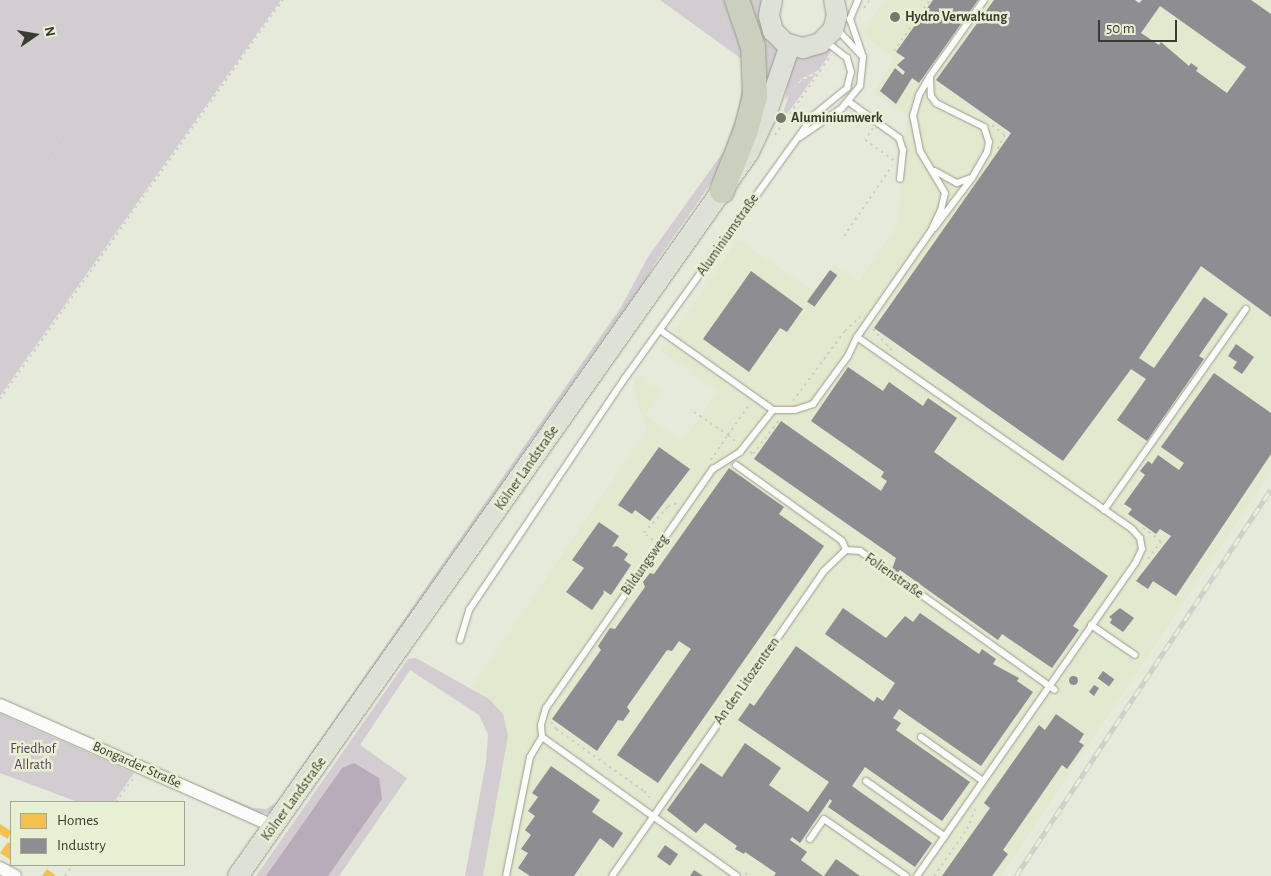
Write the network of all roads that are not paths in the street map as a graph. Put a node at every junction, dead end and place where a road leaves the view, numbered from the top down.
1 (737, 0) edge
2 (772, 0) edge
3 (834, 0) edge
4 (858, 0) edge
5 (984, 0) edge
6 (829, 33) junction
7 (790, 46) junction
8 (863, 57) junction
9 (930, 76) junction
10 (849, 102) junction
11 (795, 140) junction
12 (934, 171) junction
13 (972, 178) junction
14 (900, 179) dead end
15 (722, 191) junction
16 (931, 231) junction
17 (1246, 309) dead end
18 (660, 330) junction
19 (857, 337) junction
20 (773, 410) junction
21 (736, 465) dead end
22 (1104, 510) junction
23 (846, 550) junction
24 (1091, 625) junction
25 (460, 640) dead end
26 (1135, 655) dead end
27 (1052, 687) junction
28 (0, 705) edge
29 (542, 737) junction
30 (921, 737) dead end
31 (866, 781) dead end
32 (982, 781) junction
33 (653, 817) junction
34 (273, 826) junction
35 (944, 836) junction
36 (810, 839) dead end
37 (0, 868) edge
38 (613, 875) edge
39 (15, 876) edge
40 (238, 876) edge
41 (506, 876) edge
42 (737, 876) edge
43 (906, 876) edge
44 (916, 876) edge

1 - 15 highway
2 - 7 main road
3 - 6 main road
4 - 8 lane
5 - 9 lane
6 - 7 main road
6 - 8 lane
6 - 11 lane, Aluminiumstraße
7 - 15 main road, Kölner Landstraße
8 - 10 lane, Aluminiumstraße
9 - 12 lane
9 - 13 lane
10 - 11 lane, Aluminiumstraße
10 - 14 lane
11 - 18 lane, Aluminiumstraße
12 - 13 lane
12 - 16 lane
13 - 16 lane
15 - 34 main road, Kölner Landstraße
16 - 19 lane
17 - 22 lane
18 - 20 lane
18 - 25 lane, Aluminiumstraße
19 - 20 lane
19 - 22 lane
20 - 29 lane, Bildungsweg
21 - 23 lane, Folienstraße
22 - 24 lane
23 - 27 lane, Folienstraße
23 - 33 lane, An den Litozentren
24 - 26 lane
24 - 27 lane
27 - 32 lane
28 - 34 street, Bongarder Straße
29 - 33 lane
29 - 41 lane
30 - 32 lane
31 - 35 lane
32 - 35 lane
33 - 38 lane, An den Litozentren
33 - 42 lane
34 - 40 main road, Kölner Landstraße
35 - 44 lane
36 - 43 lane
37 - 39 street

